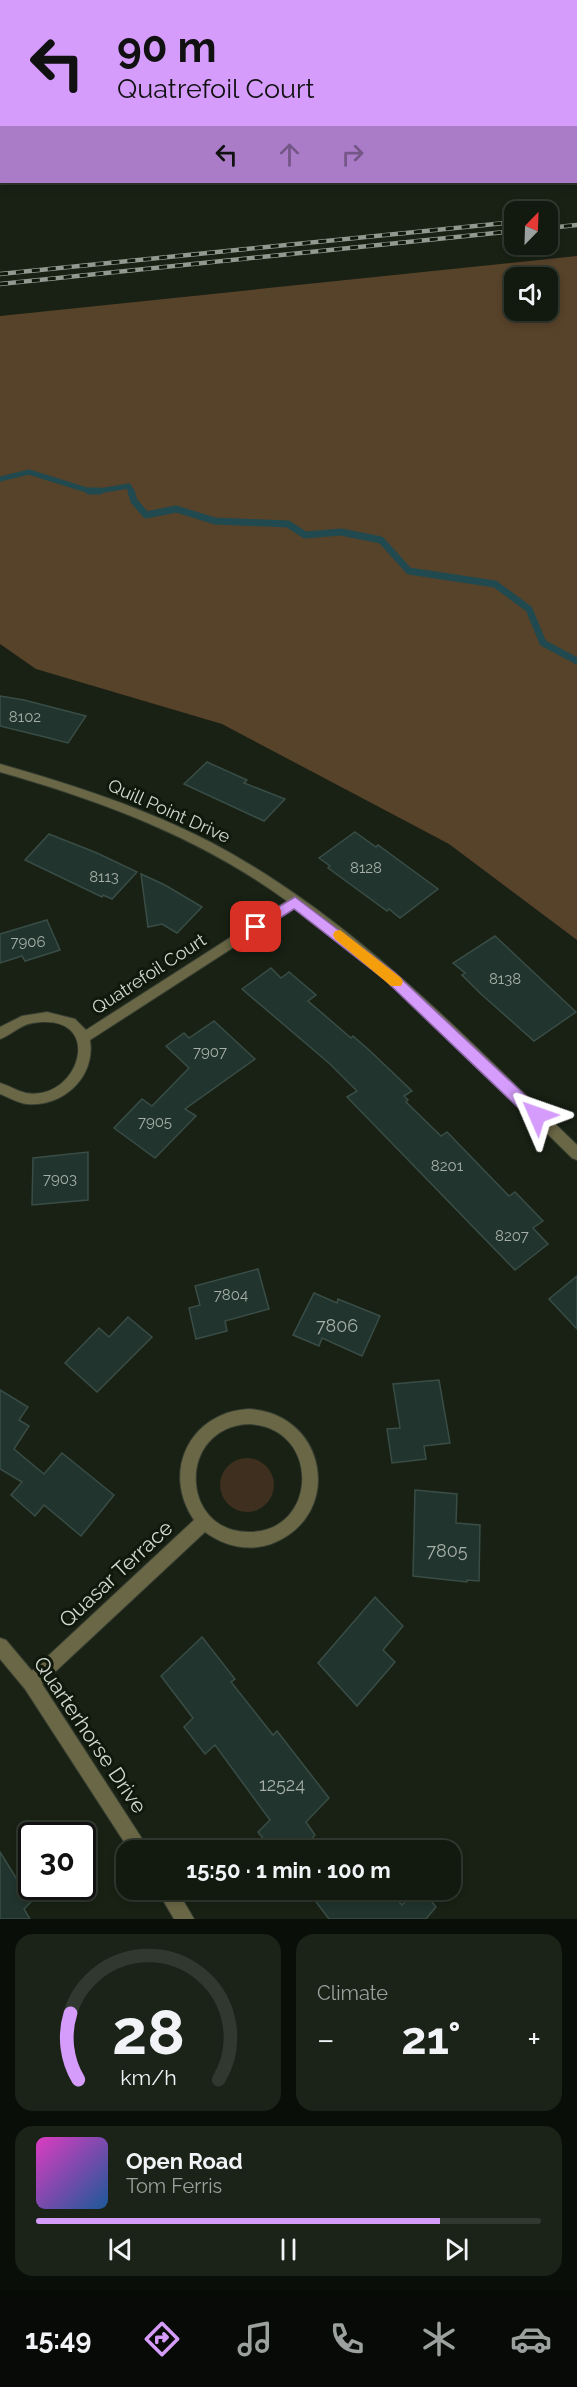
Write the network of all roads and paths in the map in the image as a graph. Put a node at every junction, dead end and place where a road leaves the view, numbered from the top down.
1 (0, 768) edge
2 (295, 902) junction
3 (0, 1034) edge
4 (83, 1038) junction
5 (0, 1088) edge
6 (577, 1154) edge
7 (205, 1521) junction
8 (0, 1647) edge
9 (32, 1683) junction
10 (134, 1840) edge
11 (173, 1900) edge
12 (185, 1919) edge

1 - 2 street, Quill Point Drive
2 - 4 street, Quatrefoil Court
2 - 6 street, Quill Point Drive
3 - 4 street, Quatrefoil Court
4 - 5 street, Quatrefoil Court
7 - 7 street
7 - 9 street, Quasar Terrace
8 - 9 street, Quarterhorse Drive
9 - 10 street, Quarterhorse Drive
11 - 12 street

